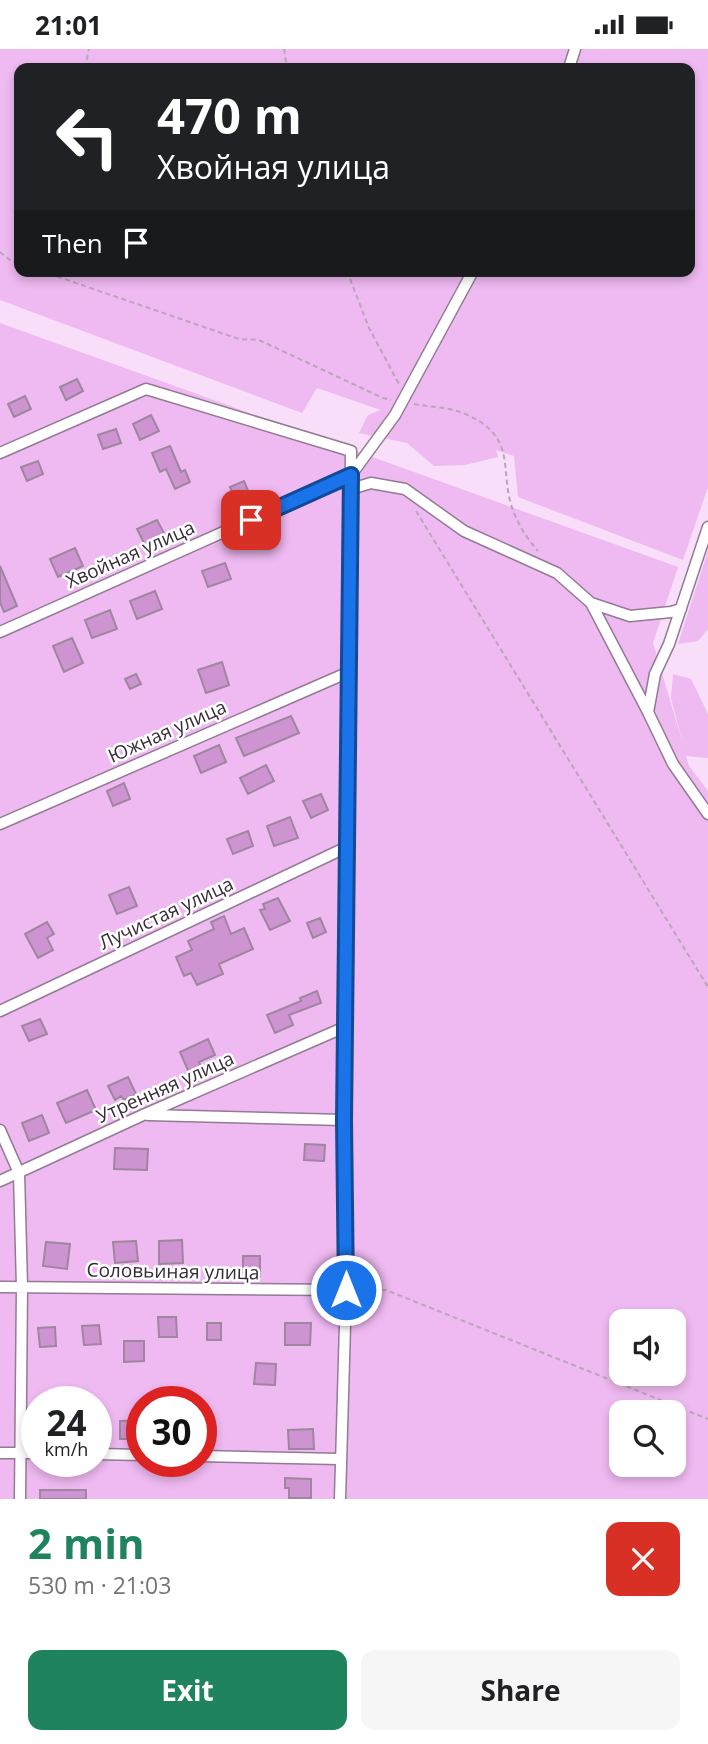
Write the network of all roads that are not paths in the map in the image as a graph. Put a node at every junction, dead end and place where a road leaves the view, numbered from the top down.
1 (469, 277) edge
2 (0, 453) edge
3 (351, 475) junction
4 (351, 489) junction
5 (708, 527) edge
6 (590, 603) junction
7 (681, 609) junction
8 (0, 632) edge
9 (349, 672) junction
10 (648, 712) junction
11 (708, 814) edge
12 (0, 824) edge
13 (347, 847) junction
14 (0, 1011) edge
15 (345, 1027) junction
16 (143, 1115) junction
17 (344, 1120) junction
18 (0, 1130) edge
19 (19, 1173) junction
20 (0, 1181) edge
21 (0, 1287) edge
22 (22, 1287) junction
23 (346, 1290) junction
24 (0, 1453) edge
25 (19, 1453) junction
26 (217, 1456) edge
27 (340, 1459) junction
28 (20, 1499) edge
29 (340, 1499) edge

1 - 3 street
2 - 3 street
3 - 4 street
3 - 8 street, Хвойная улица
4 - 6 street
4 - 9 street
5 - 7 street
6 - 7 street
6 - 10 street
7 - 10 street
9 - 12 street, Южная улица
9 - 13 street
10 - 11 street
13 - 14 street, Лучистая улица
13 - 15 street
15 - 16 street, Утренняя улица
15 - 17 street
16 - 17 street
16 - 19 street, Утренняя улица
17 - 23 street
18 - 19 street
19 - 20 street, Утренняя улица
19 - 22 street
21 - 22 street, Соловьиная улица
22 - 23 street, Соловьиная улица
22 - 25 street
23 - 27 street
24 - 25 street
25 - 28 street
26 - 27 street
27 - 29 street

